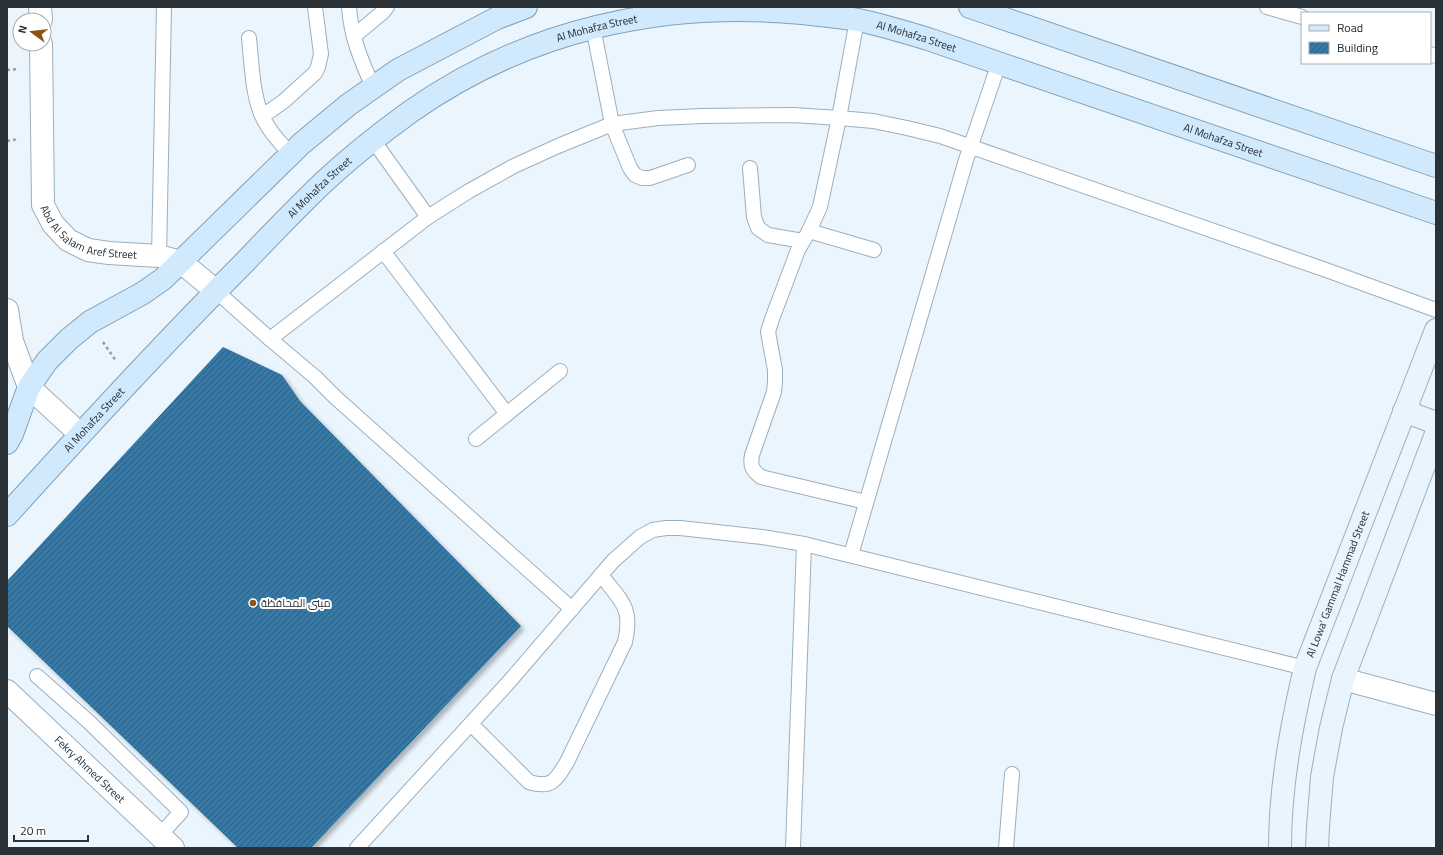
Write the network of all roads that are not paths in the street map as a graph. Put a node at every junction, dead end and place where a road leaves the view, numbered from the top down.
1 (164, 7) edge
2 (315, 7) edge
3 (349, 7) edge
4 (387, 7) edge
5 (526, 7) edge
6 (1267, 7) edge
7 (980, 8) edge
8 (1301, 17) edge
9 (857, 20) junction
10 (593, 27) junction
11 (354, 36) junction
12 (248, 38) dead end
13 (41, 52) edge
14 (999, 63) junction
15 (373, 87) junction
16 (261, 114) junction
17 (839, 118) junction
18 (612, 124) junction
19 (373, 140) junction
20 (971, 147) junction
21 (291, 154) junction
22 (688, 165) dead end
23 (1436, 166) edge
24 (750, 168) dead end
25 (1436, 213) edge
26 (428, 217) junction
27 (806, 236) junction
28 (874, 250) dead end
29 (383, 251) junction
30 (159, 256) junction
31 (181, 262) junction
32 (216, 291) junction
33 (7, 310) edge
34 (1436, 310) edge
35 (1436, 330) edge
36 (270, 339) junction
37 (560, 371) dead end
38 (30, 387) junction
39 (1404, 411) junction
40 (507, 414) junction
41 (1436, 423) edge
42 (80, 434) junction
43 (1436, 434) edge
44 (476, 439) dead end
45 (7, 443) edge
46 (866, 502) junction
47 (7, 515) edge
48 (804, 544) junction
49 (851, 555) junction
50 (601, 575) junction
51 (572, 609) junction
52 (1305, 668) junction
53 (37, 676) dead end
54 (1343, 679) junction
55 (7, 691) edge
56 (1436, 704) edge
57 (471, 724) junction
58 (1012, 774) dead end
59 (167, 842) edge
60 (357, 848) edge
61 (793, 848) edge
62 (1006, 848) edge
63 (1280, 848) edge
64 (1317, 848) edge

1 - 30 lane
2 - 16 lane
3 - 11 lane
4 - 11 lane
5 - 15 main road
6 - 8 lane
7 - 23 main road
9 - 10 main road, Al Mohafza Street
9 - 14 main road, Al Mohafza Street
9 - 17 lane
10 - 18 lane
10 - 19 main road, Al Mohafza Street
11 - 15 lane
12 - 16 lane
13 - 30 street, Abd Al Salam Aref Street
14 - 20 lane
14 - 25 main road, Al Mohafza Street
15 - 21 main road
16 - 21 lane
17 - 18 lane
17 - 20 lane
17 - 27 lane
18 - 22 lane
18 - 26 lane
19 - 26 lane
19 - 32 main road, Al Mohafza Street
20 - 34 lane
20 - 46 lane
21 - 31 main road
24 - 27 lane
26 - 29 lane
27 - 28 lane
27 - 46 lane
29 - 36 lane
29 - 40 lane
30 - 31 street, Abd Al Salam Aref Street
31 - 32 street, Abd Al Salam Aref Street
31 - 38 main road
32 - 36 lane
32 - 42 main road, Al Mohafza Street
33 - 38 street
35 - 39 main road, Al Lowa' Gammal Hammad Street
36 - 51 lane
37 - 40 lane
38 - 42 street
38 - 45 main road
39 - 41 main road
39 - 52 main road, Al Lowa' Gammal Hammad Street
40 - 44 lane
42 - 47 main road, Al Mohafza Street
43 - 54 main road
46 - 49 lane
48 - 49 lane
48 - 50 lane
48 - 61 lane
49 - 52 lane
50 - 51 lane
50 - 57 lane
51 - 57 lane
52 - 63 main road, Al Lowa' Gammal Hammad Street
53 - 59 lane
54 - 56 street
54 - 64 main road
55 - 59 street, Fekry Ahmed Street
57 - 60 lane
58 - 62 lane

